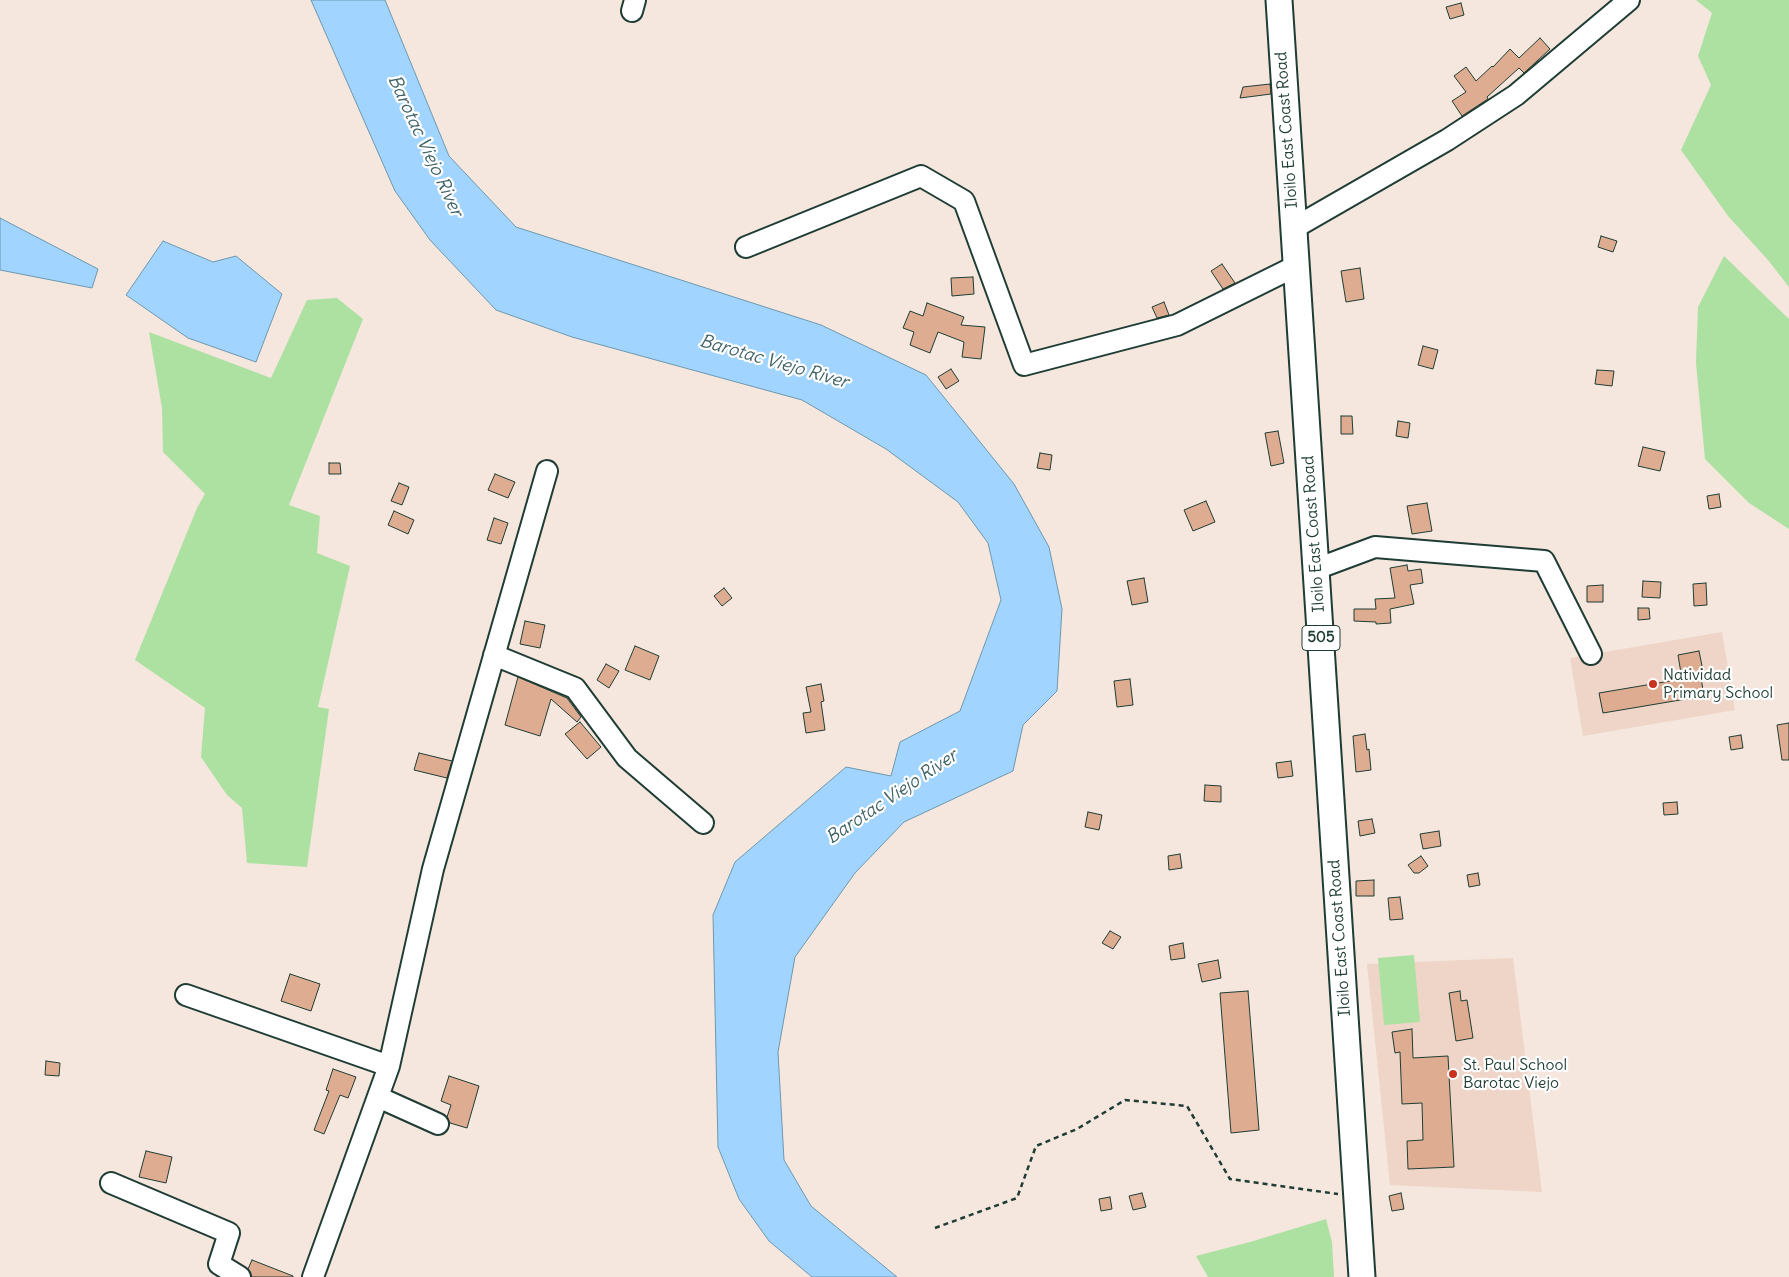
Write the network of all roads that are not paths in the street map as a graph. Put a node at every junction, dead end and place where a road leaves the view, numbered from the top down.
1 (1279, 0) edge
2 (1629, 0) edge
3 (1294, 228) junction
4 (746, 247) dead end
5 (1296, 266) junction
6 (547, 471) dead end
7 (1316, 568) junction
8 (1591, 654) dead end
9 (494, 655) junction
10 (703, 823) dead end
11 (186, 995) dead end
12 (389, 1066) junction
13 (378, 1097) junction
14 (438, 1124) dead end
15 (111, 1183) dead end
16 (240, 1277) edge
17 (313, 1277) edge
18 (1362, 1277) edge

1 - 3 main road, Iloilo East Coast Road / 505
2 - 3 street
3 - 5 main road, Iloilo East Coast Road / 505
4 - 5 street
5 - 7 main road, Iloilo East Coast Road / 505
6 - 9 street
7 - 8 street
7 - 18 main road, Iloilo East Coast Road / 505
9 - 10 street
9 - 12 street
11 - 12 street
12 - 13 street
13 - 14 street
13 - 17 street
15 - 16 street

